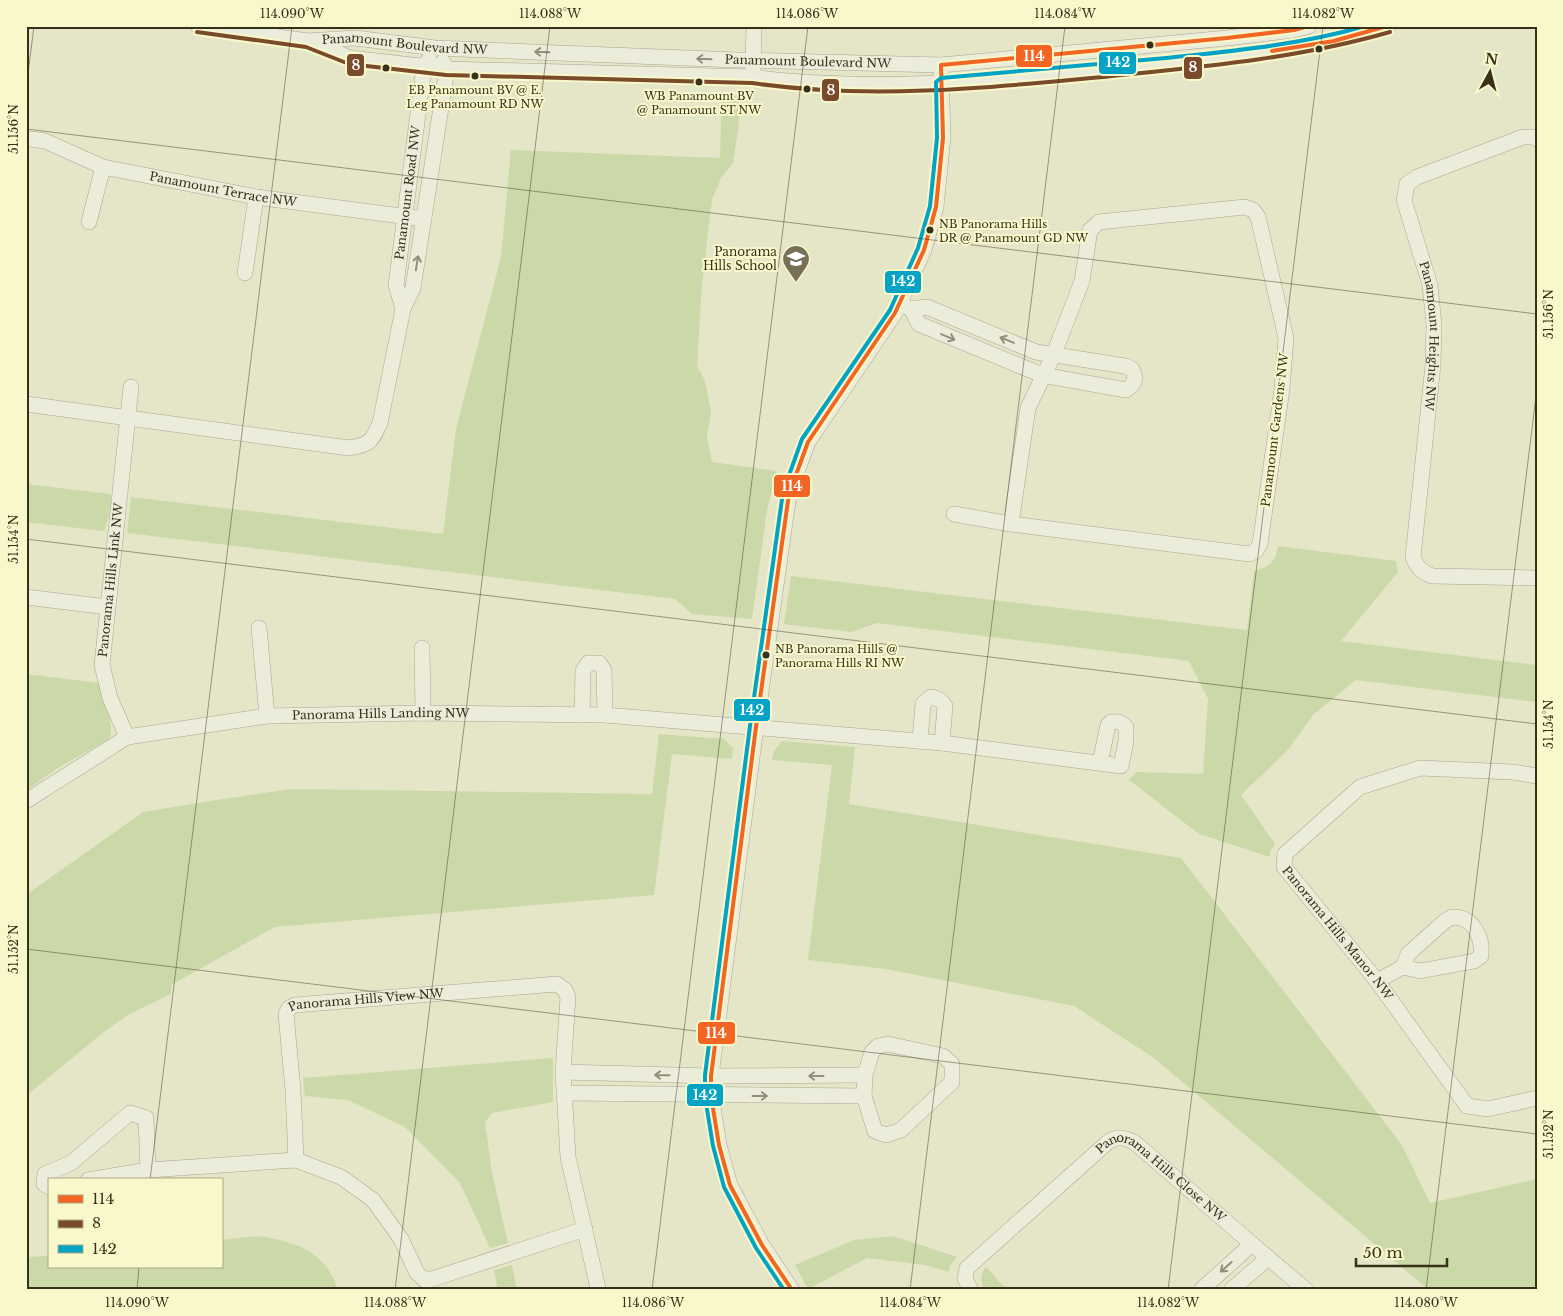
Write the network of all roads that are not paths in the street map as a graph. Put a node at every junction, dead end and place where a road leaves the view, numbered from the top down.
1 (198, 26) edge
2 (754, 26) edge
3 (1309, 26) edge
4 (1388, 26) edge
5 (1246, 30) edge
6 (1226, 32) edge
7 (308, 41) junction
8 (435, 48) junction
9 (1241, 55) junction
10 (753, 60) junction
11 (941, 65) junction
12 (424, 67) junction
13 (447, 69) junction
14 (752, 77) junction
15 (942, 84) junction
16 (1537, 139) edge
17 (26, 140) edge
18 (104, 167) junction
19 (256, 197) junction
20 (406, 217) junction
21 (424, 219) junction
22 (89, 222) dead end
23 (245, 273) dead end
24 (905, 306) junction
25 (403, 309) junction
26 (1054, 354) junction
27 (1042, 375) junction
28 (131, 387) dead end
29 (26, 404) edge
30 (128, 418) junction
31 (954, 514) dead end
32 (1011, 524) junction
33 (1537, 578) edge
34 (26, 597) edge
35 (107, 607) junction
36 (260, 628) dead end
37 (422, 648) dead end
38 (423, 714) junction
39 (582, 715) junction
40 (605, 715) junction
41 (267, 716) junction
42 (756, 727) junction
43 (127, 737) junction
44 (920, 741) junction
45 (942, 743) junction
46 (1100, 763) dead end
47 (1537, 776) edge
48 (26, 801) edge
49 (1403, 967) junction
50 (1377, 981) junction
51 (563, 1072) junction
52 (711, 1076) junction
53 (865, 1076) junction
54 (564, 1093) junction
55 (711, 1096) junction
56 (864, 1096) junction
57 (1537, 1098) edge
58 (296, 1160) junction
59 (148, 1170) junction
60 (100, 1178) edge
61 (48, 1186) edge
62 (585, 1229) junction
63 (1252, 1244) junction
64 (1268, 1258) junction
65 (598, 1288) dead end
66 (792, 1290) edge
67 (971, 1290) edge
68 (1201, 1290) edge
69 (1231, 1290) edge
70 (1306, 1290) edge

1 - 7 street, Panamount Boulevard NW
2 - 10 street
3 - 5 street, Panamount Boulevard NW
4 - 9 street, Panamount Boulevard NW
5 - 6 street, Panamount Boulevard NW
5 - 9 street
6 - 9 street
6 - 11 street, Panamount Boulevard NW
7 - 8 street, Panamount Boulevard NW
7 - 12 street, Panamount Boulevard NW
10 -> 8 street, Panamount Boulevard NW
8 - 12 street, Panamount Road NW
8 - 13 street
9 - 15 street, Panamount Boulevard NW
10 - 11 street, Panamount Boulevard NW
10 - 14 street
11 - 15 street
12 - 13 street, Panamount Boulevard NW
12 - 20 street, Panamount Road NW
13 - 14 street, Panamount Boulevard NW
13 - 21 street, Panamount Road NW
14 - 15 street, Panamount Boulevard NW
15 - 24 street
16 - 33 street, Panamount Heights NW
17 - 18 street, Panamount Terrace NW
18 - 19 street, Panamount Terrace NW
18 - 22 street
19 - 20 street, Panamount Terrace NW
19 - 23 street
20 - 21 street, Panamount Terrace NW
20 - 25 street, Panamount Road NW
25 -> 21 street, Panamount Road NW
26 -> 24 street
24 -> 27 street
24 - 42 street
25 - 30 street, Panamount Road NW
26 - 27 street, Panamount Gardens NW
26 - 27 street
26 - 32 street, Panamount Gardens NW
27 - 32 street, Panamount Gardens NW
28 - 30 street, Panorama Hills Link NW
29 - 30 street, Panamount Road NW
30 - 35 street, Panorama Hills Link NW
31 - 32 street
34 - 35 street
35 - 43 street, Panorama Hills Link NW
36 - 41 street
37 - 38 street
38 - 39 street, Panorama Hills Landing NW
38 - 41 street, Panorama Hills Landing NW
39 - 40 street, Panorama Hills Landing NW
39 - 40 street
40 - 42 street, Panorama Hills Landing NW
41 - 43 street, Panorama Hills Landing NW
42 - 44 street, Panorama Hills Landing NW
42 - 52 street
43 - 48 street, Panorama Hills Landing NW
44 - 45 street, Panorama Hills Landing NW
44 - 45 street
45 - 46 street, Panorama Hills Landing NW
47 - 50 street, Panorama Hills Manor NW
49 - 49 street
49 - 50 street
50 - 57 street, Panorama Hills Manor NW
52 -> 51 street
51 - 54 street, Panorama Hills View NW
51 - 58 street, Panorama Hills View NW
53 -> 52 street
52 - 55 street
53 - 56 street
53 - 56 street
54 - 55 street
54 - 62 street, Panorama Hills View NW
55 -> 56 street
55 - 66 street
58 - 59 street
58 - 62 street
59 - 60 street
59 - 61 street
62 - 65 street, Panorama Hills View NW
63 - 64 street, Panorama Hills Close NW
63 - 67 street, Panorama Hills Close NW
63 -> 68 street
64 - 69 street
64 - 70 street, Panorama Hills Close NW

